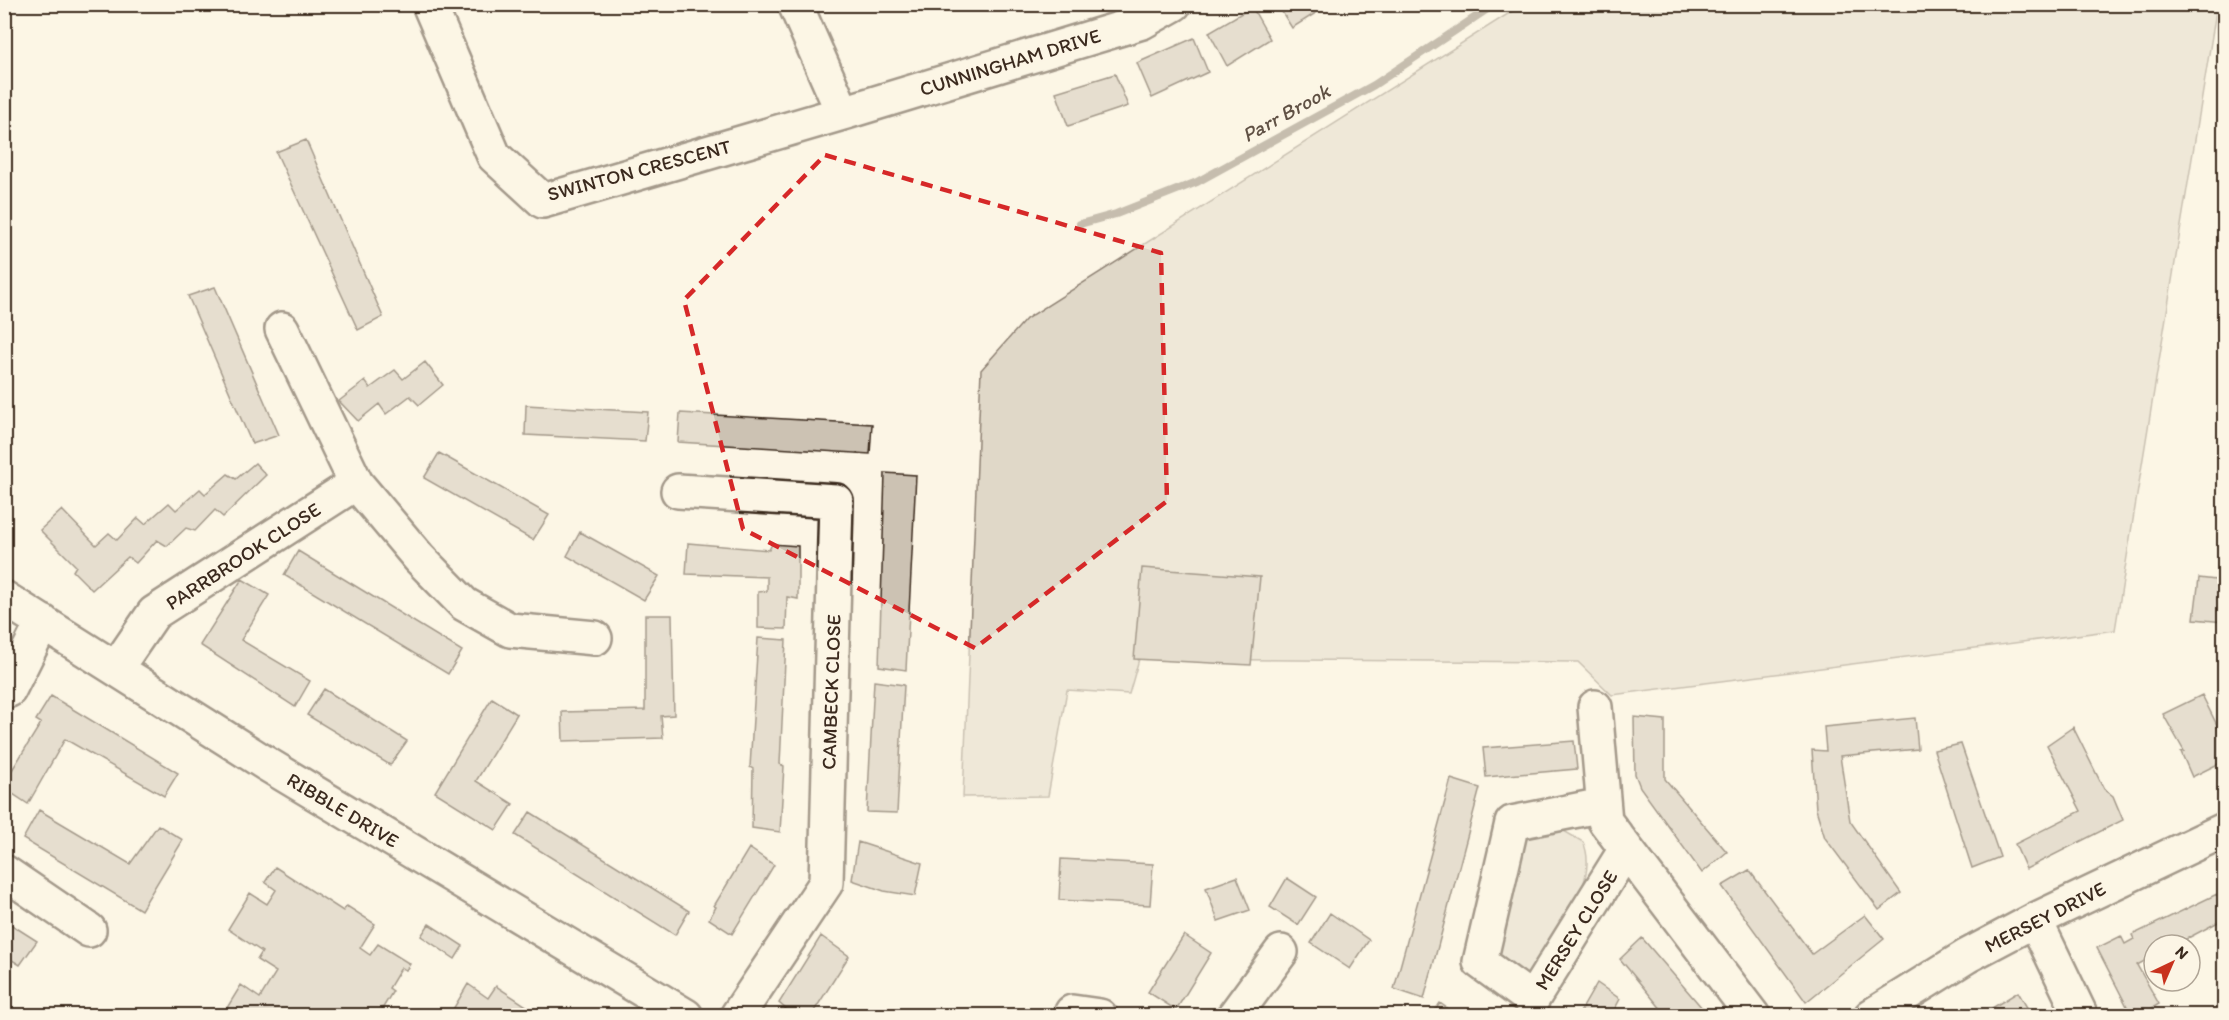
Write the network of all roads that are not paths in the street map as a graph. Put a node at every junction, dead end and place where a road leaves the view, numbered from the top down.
1 (429, 4) edge
2 (795, 4) edge
3 (1174, 4) edge
4 (1138, 13) edge
5 (843, 113) junction
6 (282, 329) dead end
7 (356, 483) junction
8 (678, 491) dead end
9 (4, 598) edge
10 (43, 622) junction
11 (595, 638) dead end
12 (117, 667) junction
13 (4, 692) edge
14 (1595, 707) dead end
15 (1604, 806) junction
16 (2224, 830) edge
17 (1626, 849) junction
18 (4, 872) edge
19 (2036, 920) junction
20 (89, 930) dead end
21 (1281, 952) dead end
22 (686, 1016) edge
23 (737, 1016) edge
24 (1070, 1016) edge
25 (1101, 1016) edge
26 (1234, 1016) edge
27 (1753, 1016) edge
28 (1871, 1016) edge
29 (2081, 1016) edge

1 - 5 street, SWINTON CRESCENT
2 - 5 street
3 - 4 street, CUNNINGHAM DRIVE
4 - 5 street, CUNNINGHAM DRIVE
6 - 7 street
7 - 11 street
7 - 12 street, PARRBROOK CLOSE
8 - 23 street, CAMBECK CLOSE
9 - 10 street, RIBBLE DRIVE
10 - 12 street, RIBBLE DRIVE
10 - 13 street
12 - 22 street, RIBBLE DRIVE
14 - 15 street, MERSEY CLOSE
15 - 17 street, MERSEY CLOSE
15 - 17 street, MERSEY CLOSE
16 - 19 street, MERSEY DRIVE
17 - 27 street, MERSEY CLOSE
18 - 20 street
19 - 28 street, MERSEY DRIVE
19 - 29 street
21 - 26 street
24 - 25 street

